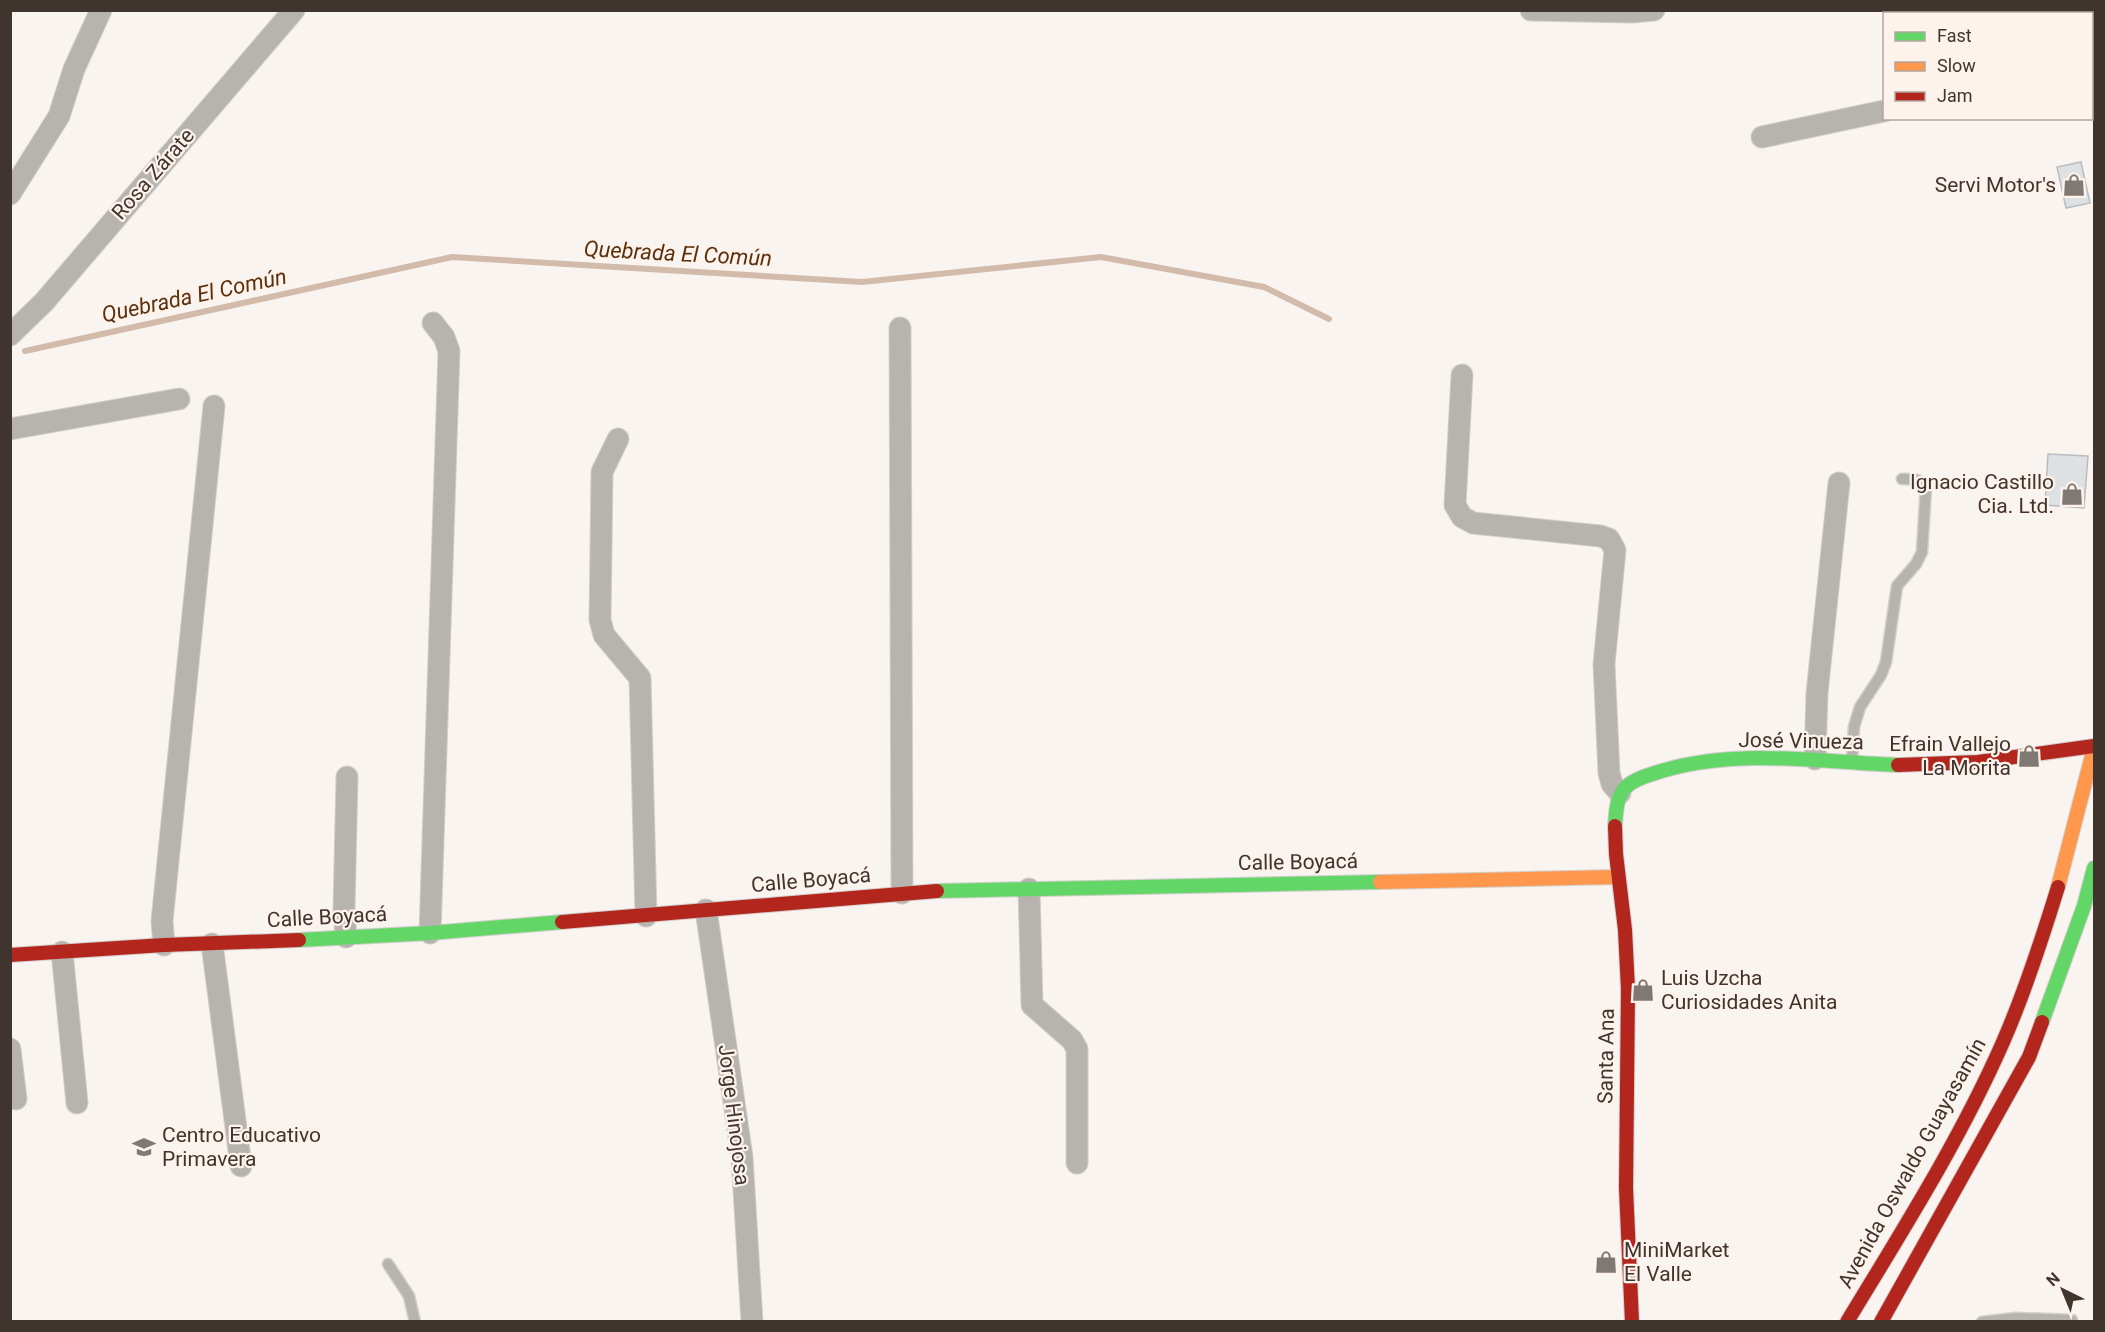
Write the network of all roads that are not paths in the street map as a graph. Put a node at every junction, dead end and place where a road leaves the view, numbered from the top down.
1 (101, 10) edge
2 (294, 10) edge
3 (1531, 10) edge
4 (1654, 10) edge
5 (1539, 11) edge
6 (1883, 111) edge
7 (1762, 137) dead end
8 (10, 194) edge
9 (433, 323) dead end
10 (900, 328) dead end
11 (10, 335) edge
12 (1462, 375) dead end
13 (179, 399) dead end
14 (214, 406) dead end
15 (10, 429) edge
16 (618, 439) dead end
17 (1902, 479) dead end
18 (1839, 483) dead end
19 (2094, 747) edge
20 (1815, 759) junction
21 (1852, 761) junction
22 (347, 777) dead end
23 (1620, 793) junction
24 (2094, 868) edge
25 (1617, 877) junction
26 (1029, 889) junction
27 (902, 893) junction
28 (706, 910) junction
29 (646, 916) junction
30 (430, 933) junction
31 (346, 938) junction
32 (212, 944) junction
33 (164, 945) junction
34 (62, 952) junction
35 (10, 955) edge
36 (10, 1049) edge
37 (16, 1099) dead end
38 (77, 1103) dead end
39 (1077, 1163) dead end
40 (241, 1166) dead end
41 (388, 1264) dead end
42 (2072, 1320) dead end
43 (415, 1322) edge
44 (752, 1322) edge
45 (1632, 1322) edge
46 (1847, 1322) edge
47 (1881, 1322) edge
48 (1982, 1322) edge

1 - 8 street
2 - 11 street, Rosa Zárate
3 - 5 street
4 - 5 street
6 - 7 street
9 - 30 street
10 - 27 street
12 - 23 street
13 - 15 street
14 - 33 street
16 - 29 street
17 - 21 lane
18 - 20 street
19 - 21 street, José Vinueza
19 - 46 street, Avenida Oswaldo Guayasamín
20 - 21 street, José Vinueza
20 - 23 street, José Vinueza
22 - 31 street
23 - 25 street, Santa Ana
24 - 47 street
25 - 26 street, Calle Boyacá
25 - 45 street, Santa Ana
26 - 27 street, Calle Boyacá
26 - 39 street
27 - 28 street, Calle Boyacá
28 - 29 street, Calle Boyacá
28 - 44 street, Jorge Hinojosa
29 - 30 street, Calle Boyacá
30 - 31 street, Calle Boyacá
31 - 32 street, Calle Boyacá
32 - 33 street, Calle Boyacá
32 - 40 street
33 - 34 street, Calle Boyacá
34 - 35 street, Calle Boyacá
34 - 38 street
36 - 37 street
41 - 43 lane
42 - 48 lane

